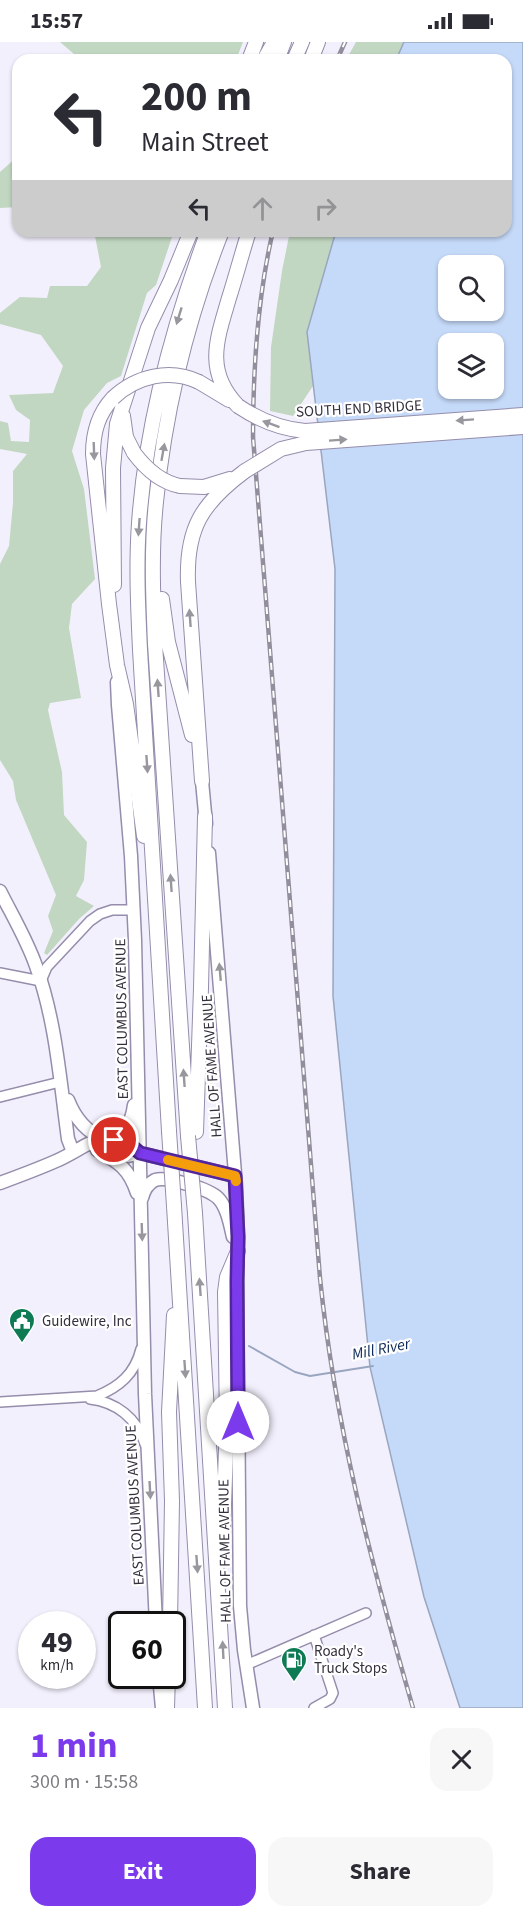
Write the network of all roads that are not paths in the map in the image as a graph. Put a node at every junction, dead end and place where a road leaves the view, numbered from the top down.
1 (189, 237) edge
2 (206, 237) edge
3 (220, 237) edge
4 (247, 237) edge
5 (119, 397) junction
6 (238, 406) junction
7 (523, 415) edge
8 (523, 427) edge
9 (242, 472) junction
10 (156, 502) junction
11 (114, 638) junction
12 (117, 664) junction
13 (202, 781) junction
14 (205, 816) junction
15 (0, 891) edge
16 (134, 910) junction
17 (158, 951) junction
18 (0, 973) edge
19 (41, 981) junction
20 (60, 1082) junction
21 (139, 1082) junction
22 (0, 1097) edge
23 (192, 1137) junction
24 (100, 1144) junction
25 (73, 1152) junction
26 (140, 1153) junction
27 (235, 1176) junction
28 (0, 1183) edge
29 (141, 1202) junction
30 (238, 1251) junction
31 (178, 1268) junction
32 (143, 1335) junction
33 (81, 1398) junction
34 (0, 1402) edge
35 (148, 1453) junction
36 (220, 1594) junction
37 (155, 1611) edge
38 (170, 1611) edge
39 (366, 1613) dead end
40 (314, 1635) junction
41 (246, 1665) junction
42 (160, 1689) edge
43 (167, 1689) edge
44 (161, 1708) edge
45 (166, 1708) edge
46 (205, 1708) edge
47 (225, 1708) edge
48 (253, 1708) edge
49 (314, 1708) edge

1 - 5 highway
2 -> 17 highway
10 -> 3 highway
4 - 6 highway
5 - 6 highway, SOUTH END BRIDGE, bridge
5 - 9 highway, bridge
5 - 11 highway
5 -> 11 highway
7 -> 6 highway, SOUTH END BRIDGE, bridge
9 -> 8 highway, SOUTH END BRIDGE, bridge
13 -> 9 highway
10 - 13 highway
23 -> 10 highway
11 - 12 highway
12 - 16 main road, EAST COLUMBUS AVENUE
12 - 17 highway
13 - 14 main road, HALL OF FAME AVENUE
14 - 23 highway
27 -> 14 main road, HALL OF FAME AVENUE
15 - 19 main road
16 - 19 street
16 - 21 main road, EAST COLUMBUS AVENUE
17 - 31 highway, bridge
18 - 19 street
19 - 20 main road
20 - 22 street
20 - 24 main road
20 - 25 main road
21 - 24 main road
21 - 26 main road, EAST COLUMBUS AVENUE
36 -> 23 highway, bridge
24 - 25 main road
24 - 26 main road
24 - 29 main road
25 - 28 main road
26 - 27 main road
26 - 29 main road, EAST COLUMBUS AVENUE
27 - 30 main road, HALL OF FAME AVENUE
29 - 30 main road
29 -> 32 main road, EAST COLUMBUS AVENUE
30 - 36 highway
30 - 41 main road, HALL OF FAME AVENUE
31 - 38 highway
31 -> 46 highway
32 - 33 street
32 - 35 main road, EAST COLUMBUS AVENUE
33 - 34 street
33 - 35 street
35 -> 37 main road, EAST COLUMBUS AVENUE
47 -> 36 highway
39 - 40 street
40 - 41 street
40 - 49 street
41 - 48 main road, HALL OF FAME AVENUE
42 - 44 main road
43 - 45 highway

